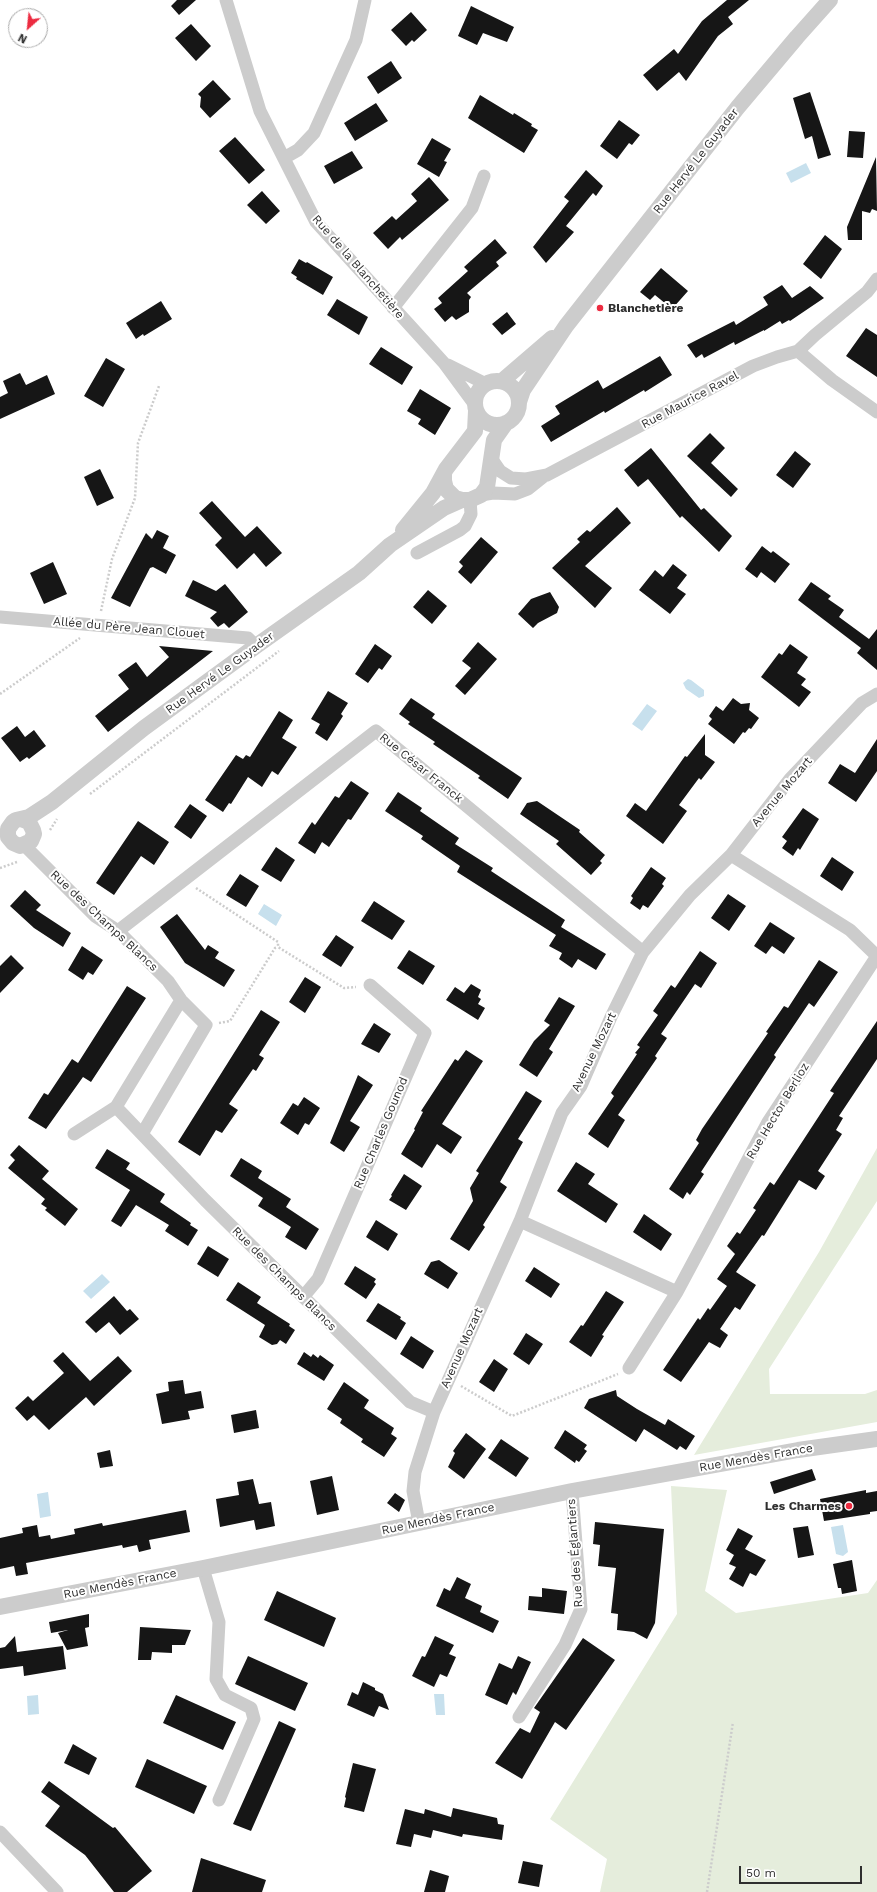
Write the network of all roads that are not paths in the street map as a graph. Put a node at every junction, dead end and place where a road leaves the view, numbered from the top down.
1 (226, 0) edge
2 (365, 0) edge
3 (830, 0) edge
4 (284, 158) junction
5 (484, 176) dead end
6 (877, 279) edge
7 (393, 308) junction
8 (566, 326) junction
9 (798, 351) junction
10 (444, 363) junction
11 (494, 382) junction
12 (519, 402) junction
13 (476, 408) junction
14 (877, 412) edge
15 (506, 423) junction
16 (491, 458) junction
17 (444, 474) junction
18 (546, 475) junction
19 (471, 498) junction
20 (390, 545) junction
21 (417, 553) dead end
22 (0, 617) edge
23 (256, 646) junction
24 (877, 694) edge
25 (52, 802) junction
26 (21, 819) junction
27 (33, 830) junction
28 (4, 838) edge
29 (27, 848) junction
30 (730, 855) junction
31 (118, 932) junction
32 (643, 952) junction
33 (877, 956) edge
34 (370, 985) road end
35 (181, 1000) junction
36 (116, 1107) junction
37 (74, 1134) dead end
38 (142, 1134) junction
39 (520, 1221) junction
40 (676, 1292) junction
41 (303, 1297) junction
42 (629, 1368) road end
43 (434, 1412) junction
44 (877, 1439) edge
45 (572, 1492) junction
46 (419, 1523) junction
47 (204, 1568) junction
48 (0, 1607) edge
49 (519, 1718) dead end
50 (219, 1800) dead end
51 (0, 1832) edge
52 (57, 1892) edge

1 - 4 street, Rue de la Blanchetière
2 - 4 street
3 - 8 street, Rue Hervé Le Guyader
4 - 7 street, Rue de la Blanchetière
5 - 7 street
6 - 9 street, Rue Maurice Ravel
7 - 10 street, Rue de la Blanchetière
8 - 11 street, Rue Hervé Le Guyader
8 - 12 street, Rue Hervé Le Guyader
9 - 14 street
9 - 18 street, Rue Maurice Ravel
10 - 11 street
10 - 13 street, Rue de la Blanchetière
11 - 12 street
11 - 13 street
12 - 15 street
13 - 15 street
13 - 17 street, Rue Hervé Le Guyader
15 - 16 street
16 - 18 street, Rue Maurice Ravel
16 - 19 street
17 - 19 street
17 - 20 street, Rue Hervé Le Guyader
18 - 19 street
19 - 20 street, Rue Hervé Le Guyader
19 - 21 street
20 - 23 street, Rue Hervé Le Guyader
22 - 23 street, Allée du Père Jean Clouet
23 - 25 street, Rue Hervé Le Guyader
24 - 30 street, Avenue Mozart
25 - 26 street, Rue Hervé Le Guyader
25 - 27 street, Rue Hervé Le Guyader
26 - 27 street
26 - 28 street
27 - 29 street
28 - 29 street
29 - 31 street, Rue des Champs Blancs
30 - 32 street, Avenue Mozart
30 - 33 street, Rue Hector Berlioz
31 - 32 street, Rue César Franck
31 - 35 street, Rue des Champs Blancs
32 - 39 street, Avenue Mozart
33 - 40 street, Rue Hector Berlioz
34 - 41 street, Rue Charles Gounod
35 - 36 street
35 - 38 street, Rue des Champs Blancs
36 - 37 street
36 - 38 street, Rue des Champs Blancs
38 - 41 street, Rue des Champs Blancs
39 - 40 street
39 - 43 street, Avenue Mozart
40 - 42 street, Rue Hector Berlioz
41 - 43 street, Rue des Champs Blancs
43 - 46 street, Avenue Mozart
44 - 45 street, Rue Mendès France
45 - 46 street, Rue Mendès France
45 - 49 street, Rue des Églantiers
46 - 47 street, Rue Mendès France
47 - 48 street, Rue Mendès France
47 - 50 street
51 - 52 street

